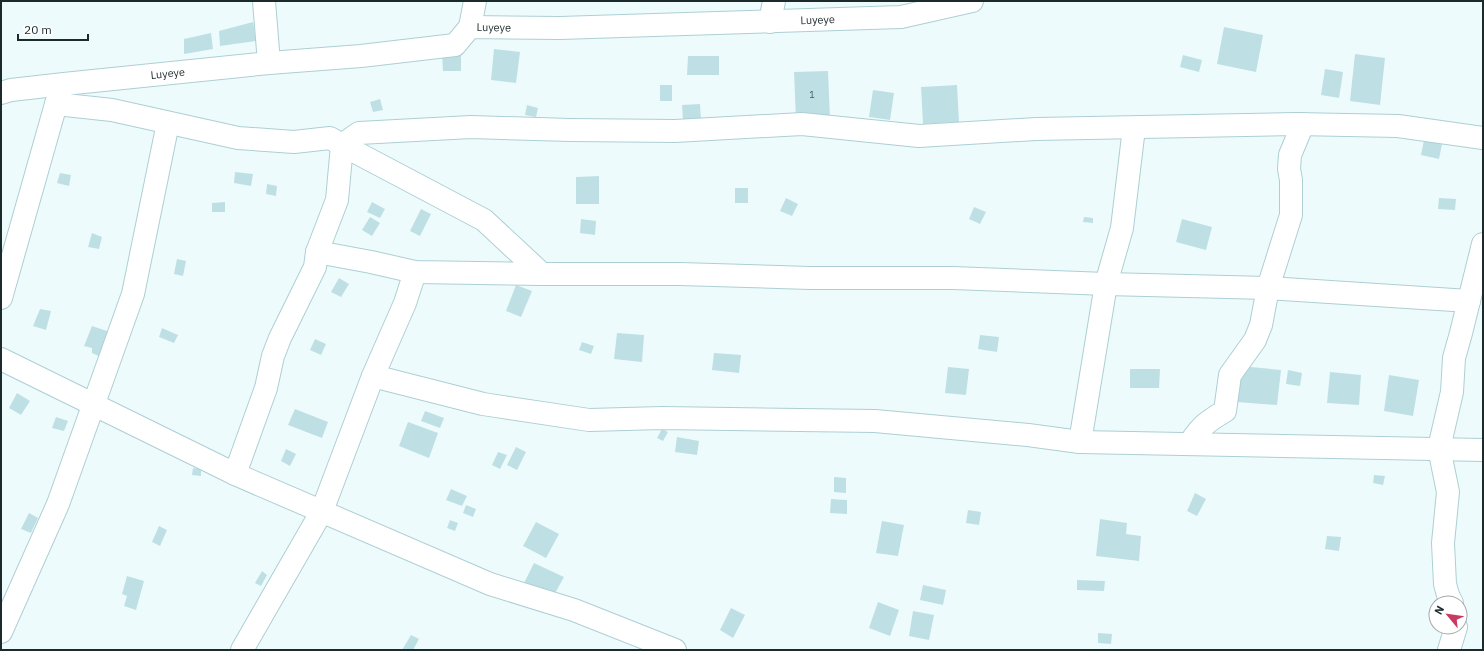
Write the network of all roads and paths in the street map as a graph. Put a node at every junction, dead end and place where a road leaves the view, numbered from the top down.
1 (264, 1) edge
2 (475, 1) edge
3 (774, 1) edge
4 (972, 1) edge
5 (770, 22) junction
6 (470, 27) junction
7 (269, 63) junction
8 (1, 93) edge
9 (60, 94) junction
10 (168, 123) junction
11 (1303, 124) junction
12 (1134, 128) junction
13 (1483, 138) edge
14 (342, 145) junction
15 (1483, 244) edge
16 (317, 252) junction
17 (415, 272) junction
18 (542, 274) junction
19 (1106, 284) junction
20 (1268, 288) junction
21 (1, 298) edge
22 (1469, 301) junction
23 (1, 359) edge
24 (373, 376) junction
25 (94, 404) junction
26 (1080, 442) junction
27 (1190, 443) junction
28 (1439, 448) junction
29 (1483, 450) edge
30 (235, 474) junction
31 (322, 511) junction
32 (1448, 595) edge
33 (1, 632) edge
34 (1454, 635) edge
35 (242, 650) edge
36 (675, 650) edge
37 (1449, 650) edge

1 - 7 street
2 - 6 street
3 - 5 street
4 - 5 street, Luyeye
5 - 6 street, Luyeye
6 - 7 street, Luyeye
7 - 9 street, Luyeye
8 - 9 street, Luyeye
9 - 10 street
9 - 21 street
10 - 14 street
10 - 25 street
11 - 12 street
11 - 13 street
11 - 20 street
12 - 14 street
12 - 19 street
14 - 16 street
14 - 18 street
15 - 22 street
16 - 17 street
16 - 30 street
17 - 18 street
17 - 24 street
18 - 19 street
19 - 20 street
19 - 26 street
20 - 22 street
20 - 27 street
22 - 28 street
23 - 25 street
24 - 26 street
24 - 31 street
25 - 30 street
25 - 33 street
26 - 27 street
27 - 28 street
28 - 29 street
28 - 32 street
30 - 31 street
31 - 35 street
31 - 36 street
34 - 37 street

